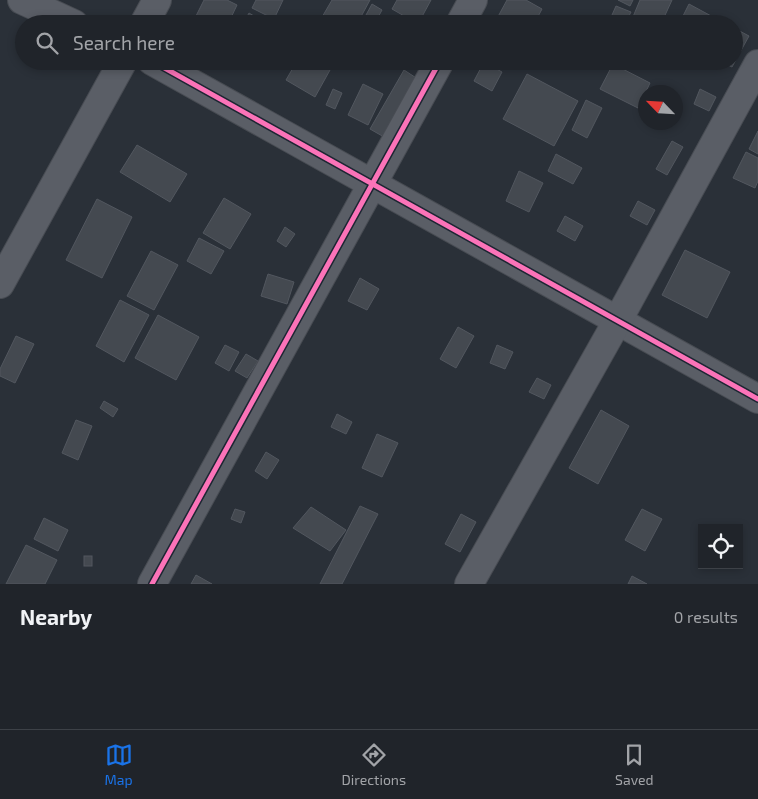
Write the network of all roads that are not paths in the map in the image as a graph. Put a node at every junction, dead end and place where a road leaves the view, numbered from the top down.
1 (22, 0) edge
2 (157, 0) edge
3 (473, 0) edge
4 (54, 15) edge
5 (149, 15) edge
6 (465, 15) edge
7 (758, 64) edge
8 (118, 70) edge
9 (168, 70) edge
10 (435, 70) edge
11 (372, 184) junction
12 (0, 284) edge
13 (618, 320) junction
14 (758, 398) edge
15 (152, 584) edge
16 (469, 584) edge

1 - 4 street
2 - 5 street
3 - 6 street
7 - 13 street
8 - 12 street
9 - 11 street
10 - 11 street
11 - 13 street
11 - 15 street
13 - 14 street
13 - 16 street

